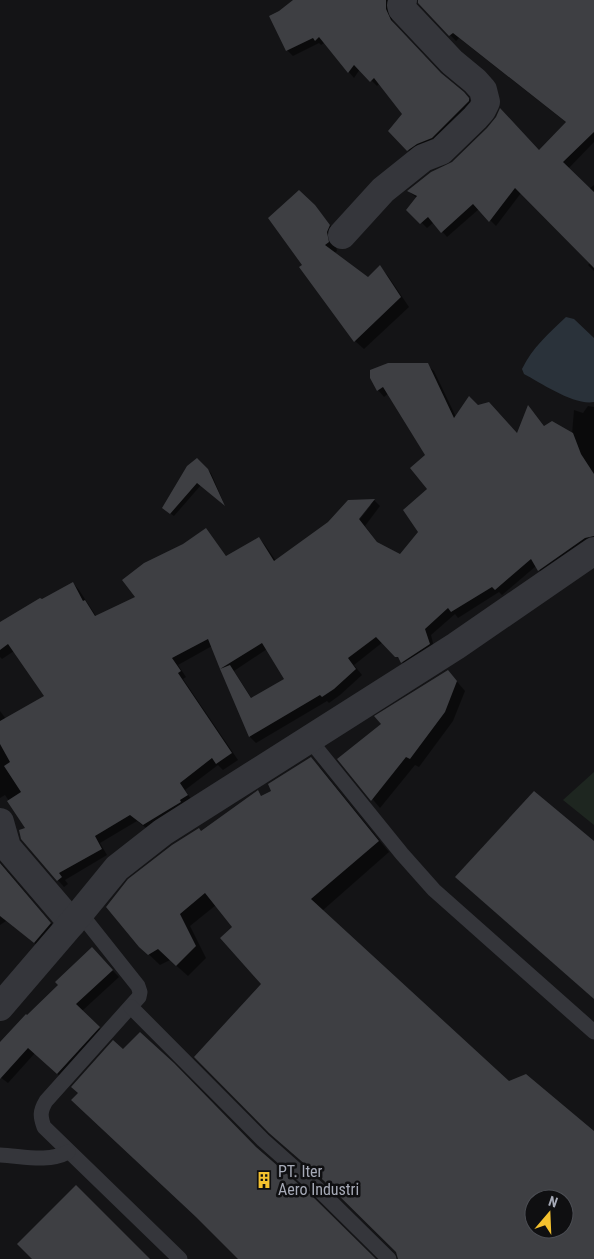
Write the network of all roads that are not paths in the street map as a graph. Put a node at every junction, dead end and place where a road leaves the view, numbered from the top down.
1 (403, 0) edge
2 (342, 235) dead end
3 (594, 551) edge
4 (309, 739) junction
5 (0, 822) edge
6 (76, 918) junction
7 (131, 1006) junction
8 (0, 1007) edge
9 (594, 1032) edge
10 (68, 1152) junction
11 (0, 1155) edge
12 (180, 1259) edge
13 (389, 1259) edge

1 - 2 street
3 - 4 street
4 - 6 street
4 - 9 lane
5 - 6 street
6 - 7 lane
6 - 8 street
7 - 10 lane
7 - 13 lane
10 - 11 lane
10 - 12 lane

